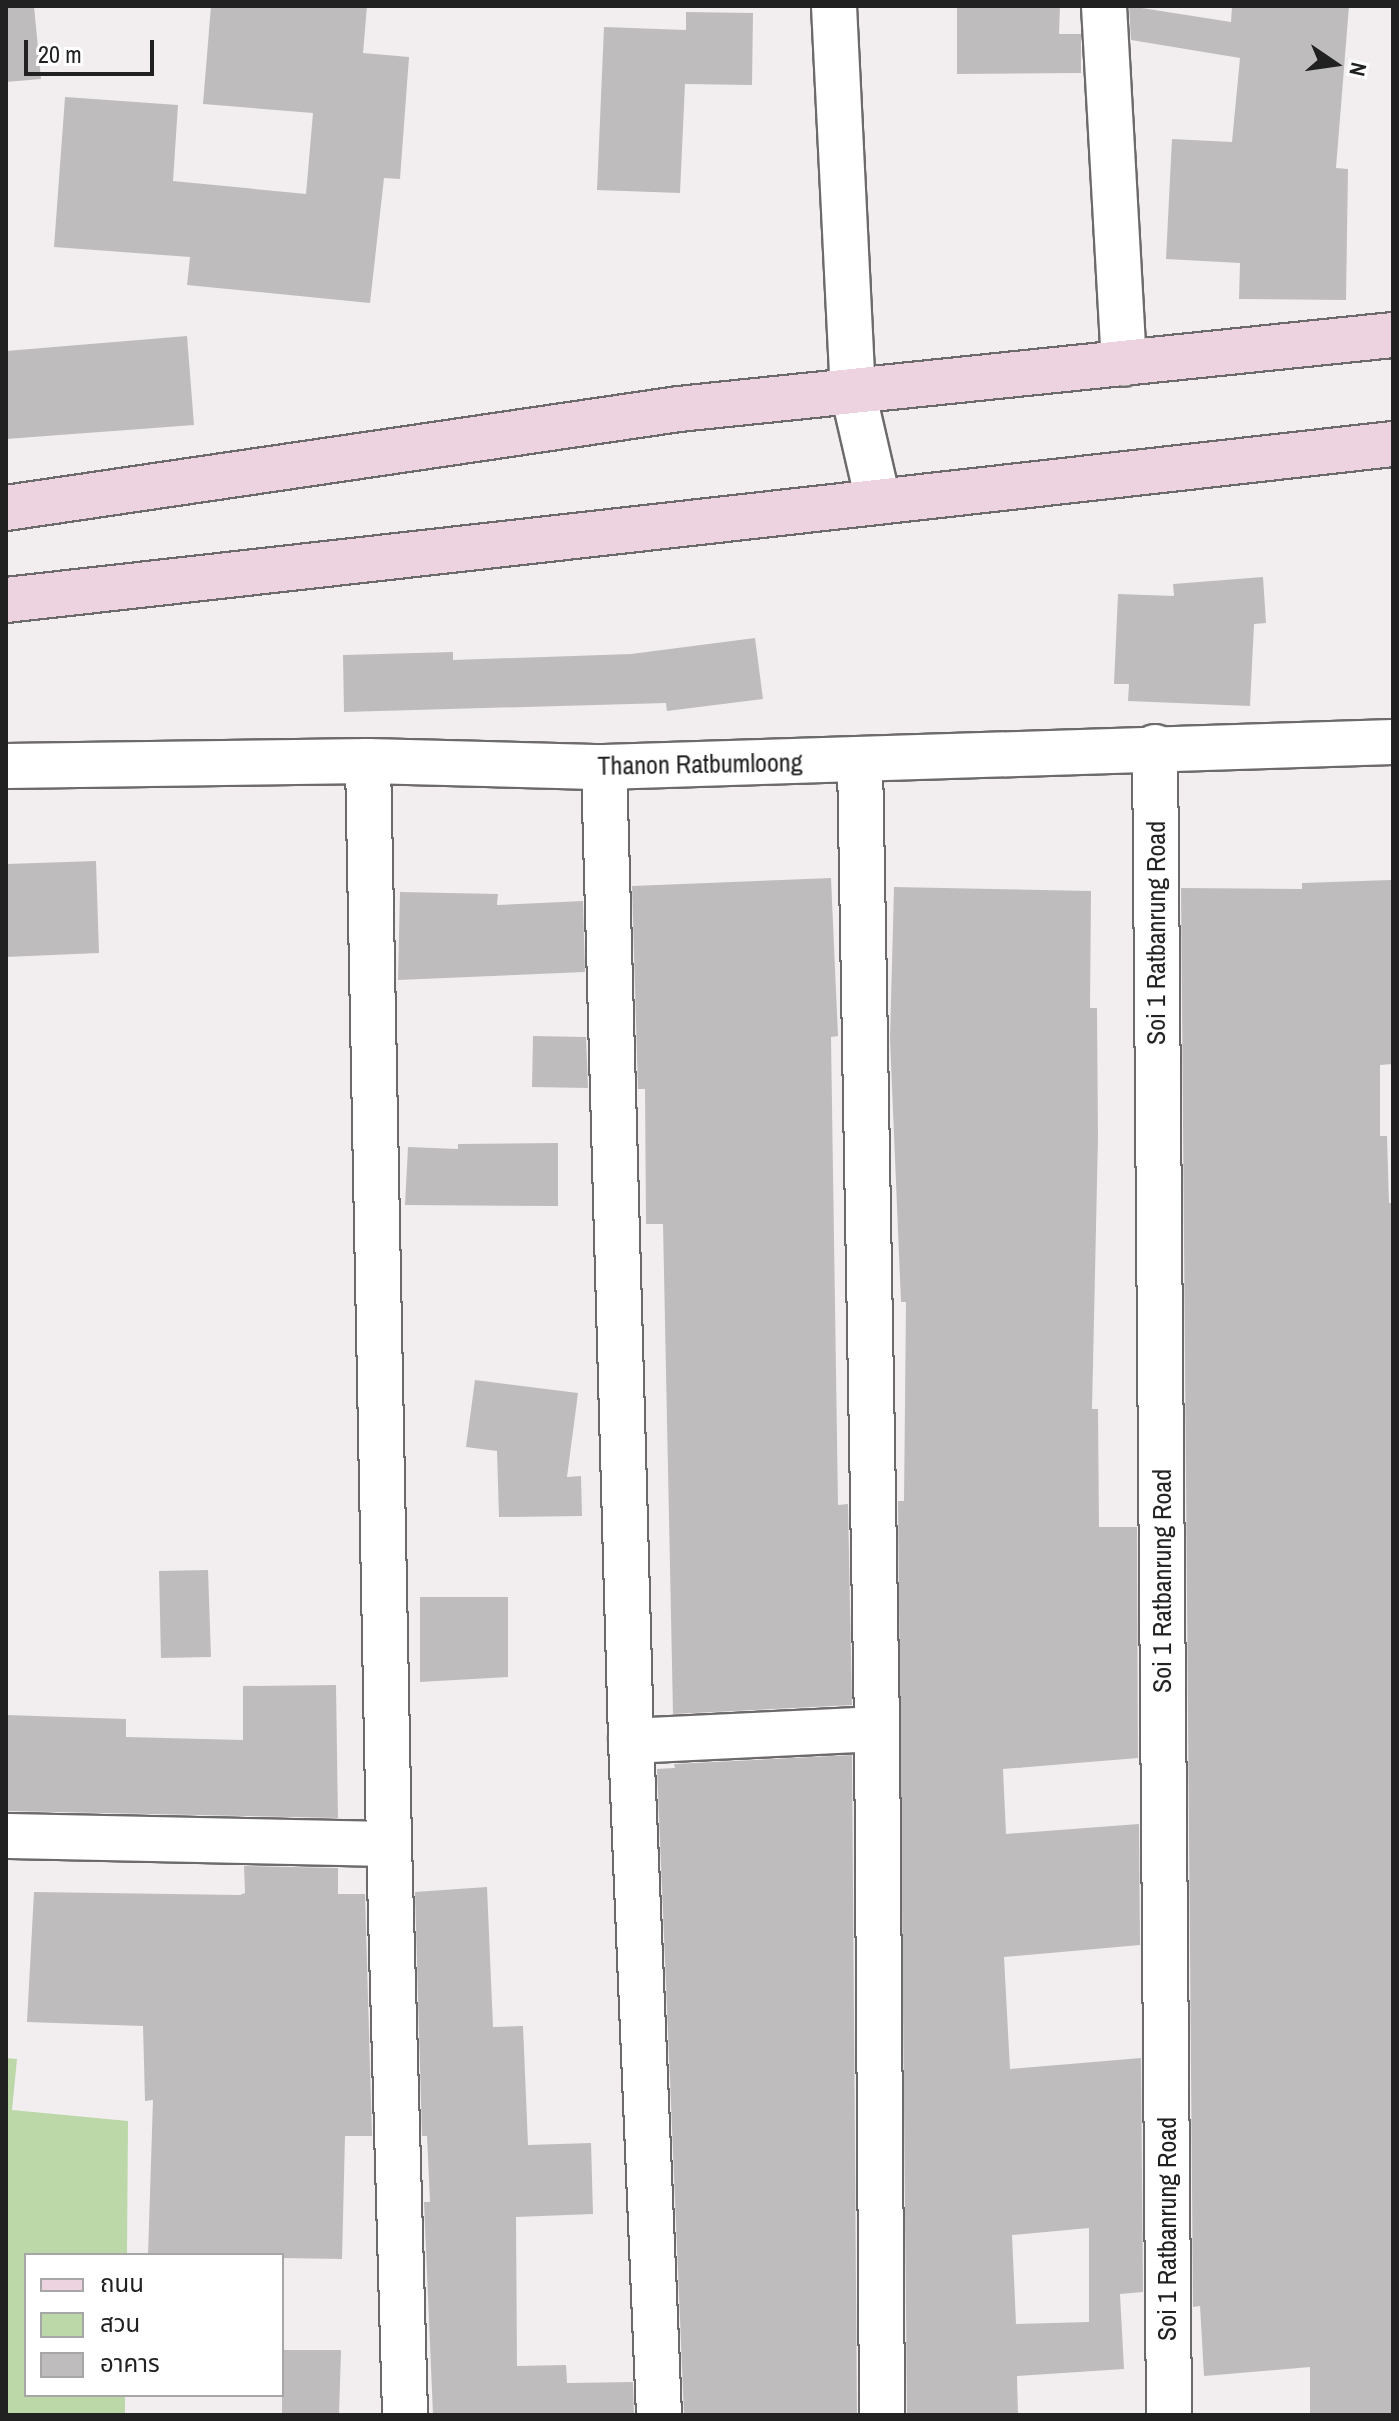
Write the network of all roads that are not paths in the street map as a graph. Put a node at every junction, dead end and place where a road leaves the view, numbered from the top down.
1 (834, 6) edge
2 (1104, 6) edge
3 (1393, 335) edge
4 (1124, 363) junction
5 (853, 392) junction
6 (1393, 444) edge
7 (878, 500) junction
8 (6, 508) edge
9 (6, 600) edge
10 (1393, 742) edge
11 (1155, 747) junction
12 (368, 761) junction
13 (860, 761) junction
14 (6, 766) edge
15 (604, 767) junction
16 (877, 1729) junction
17 (631, 1741) junction
18 (6, 1836) edge
19 (389, 1844) junction
20 (405, 2415) edge
21 (659, 2415) edge
22 (882, 2415) edge
23 (1169, 2415) edge

1 - 5 street
2 - 4 street
3 - 4 main road
4 - 5 main road
5 - 7 street
5 - 8 main road
6 - 7 main road
7 - 9 main road
10 - 11 street, Thanon Ratbumloong
11 - 13 street, Thanon Ratbumloong
11 - 23 street, Soi 1 Ratbanrung Road
12 - 14 street, Thanon Ratbumloong
12 - 15 street, Thanon Ratbumloong
12 - 19 street
13 - 15 street, Thanon Ratbumloong
13 - 16 street
15 - 17 street
16 - 17 street
16 - 22 street
17 - 21 street
18 - 19 street
19 - 20 street

